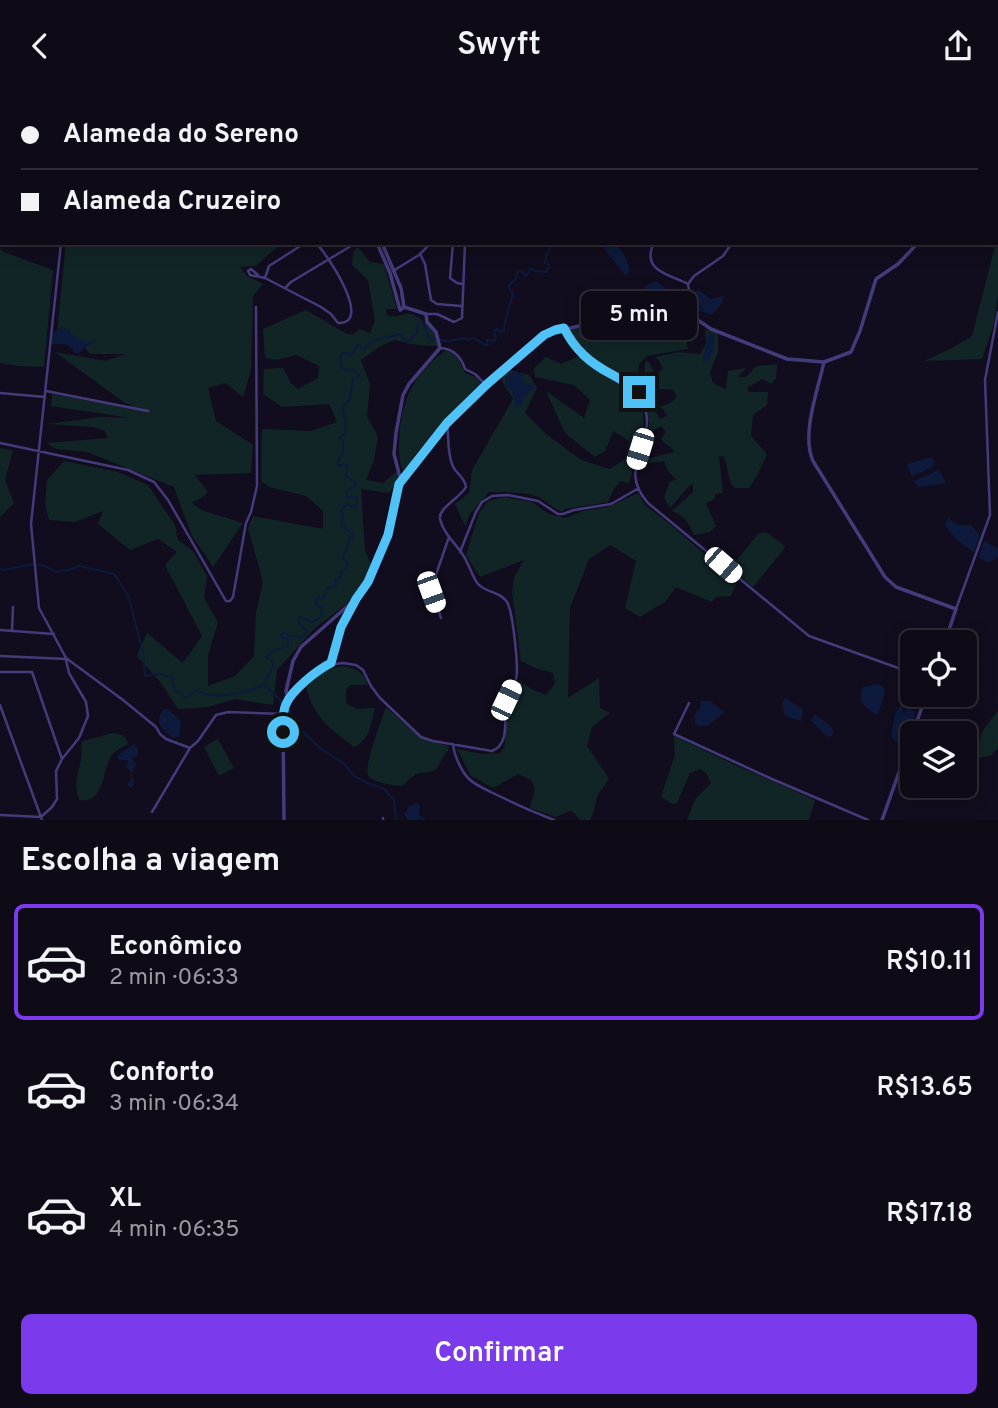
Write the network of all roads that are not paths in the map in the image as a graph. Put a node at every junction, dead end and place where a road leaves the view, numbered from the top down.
1 (61, 245) edge
2 (302, 245) edge
3 (318, 245) edge
4 (352, 245) edge
5 (380, 245) edge
6 (429, 245) edge
7 (453, 245) edge
8 (466, 245) edge
9 (653, 245) edge
10 (731, 245) edge
11 (916, 245) edge
12 (420, 254) junction
13 (329, 260) junction
14 (392, 272) junction
15 (258, 275) dead end
16 (265, 278) junction
17 (464, 284) junction
18 (688, 284) junction
19 (285, 288) junction
20 (461, 306) junction
21 (256, 307) dead end
22 (998, 312) edge
23 (426, 314) junction
24 (693, 317) junction
25 (564, 328) junction
26 (440, 348) junction
27 (824, 362) junction
28 (486, 385) junction
29 (46, 391) junction
30 (0, 393) edge
31 (45, 397) junction
32 (148, 411) dead end
33 (447, 423) junction
34 (0, 443) edge
35 (39, 450) junction
36 (401, 481) junction
37 (639, 488) junction
38 (449, 537) junction
39 (460, 552) junction
40 (356, 599) junction
41 (13, 607) dead end
42 (956, 609) junction
43 (441, 618) dead end
44 (0, 630) edge
45 (949, 630) edge
46 (12, 631) junction
47 (54, 633) junction
48 (0, 656) edge
49 (66, 659) junction
50 (331, 663) junction
51 (900, 669) edge
52 (0, 672) edge
53 (689, 703) dead end
54 (0, 705) edge
55 (286, 705) junction
56 (284, 712) junction
57 (453, 744) junction
58 (190, 748) junction
59 (62, 759) junction
60 (900, 769) edge
61 (152, 812) dead end
62 (0, 814) edge
63 (41, 819) edge
64 (284, 820) edge
65 (554, 820) edge
66 (868, 820) edge
67 (882, 820) edge

1 - 29 street
2 - 16 street
3 - 13 street
4 - 13 street
5 - 14 street
6 - 12 street
7 - 17 street
8 - 17 street
9 - 18 street
10 - 18 street
11 - 27 street
12 - 14 street
12 - 20 street
13 - 19 street
13 - 19 street
14 - 23 street
15 - 16 street
16 - 19 street
17 - 20 street
18 - 24 street
20 - 23 street
21 - 35 street
22 - 42 street
23 - 26 street
24 - 25 street
24 - 27 street
25 - 28 street
25 - 37 street
26 - 28 street
26 - 36 street
27 - 42 street
28 - 33 street
29 - 31 street
29 - 32 street
30 - 31 street
31 - 35 street
33 - 36 street
33 - 38 street
34 - 35 street
35 - 47 street
36 - 40 street
37 - 39 street
37 - 51 street
38 - 39 street
38 - 43 street
39 - 57 street
40 - 50 street
40 - 55 street
41 - 46 street
42 - 45 street
44 - 46 street
46 - 47 street
47 - 49 street
48 - 49 street
49 - 58 street
49 - 59 street
50 - 55 street
50 - 57 street
52 - 59 street
53 - 66 street
54 - 63 street
55 - 56 street
56 - 58 street
56 - 64 street
57 - 65 street
58 - 61 street
59 - 63 street
60 - 67 street
62 - 63 street

